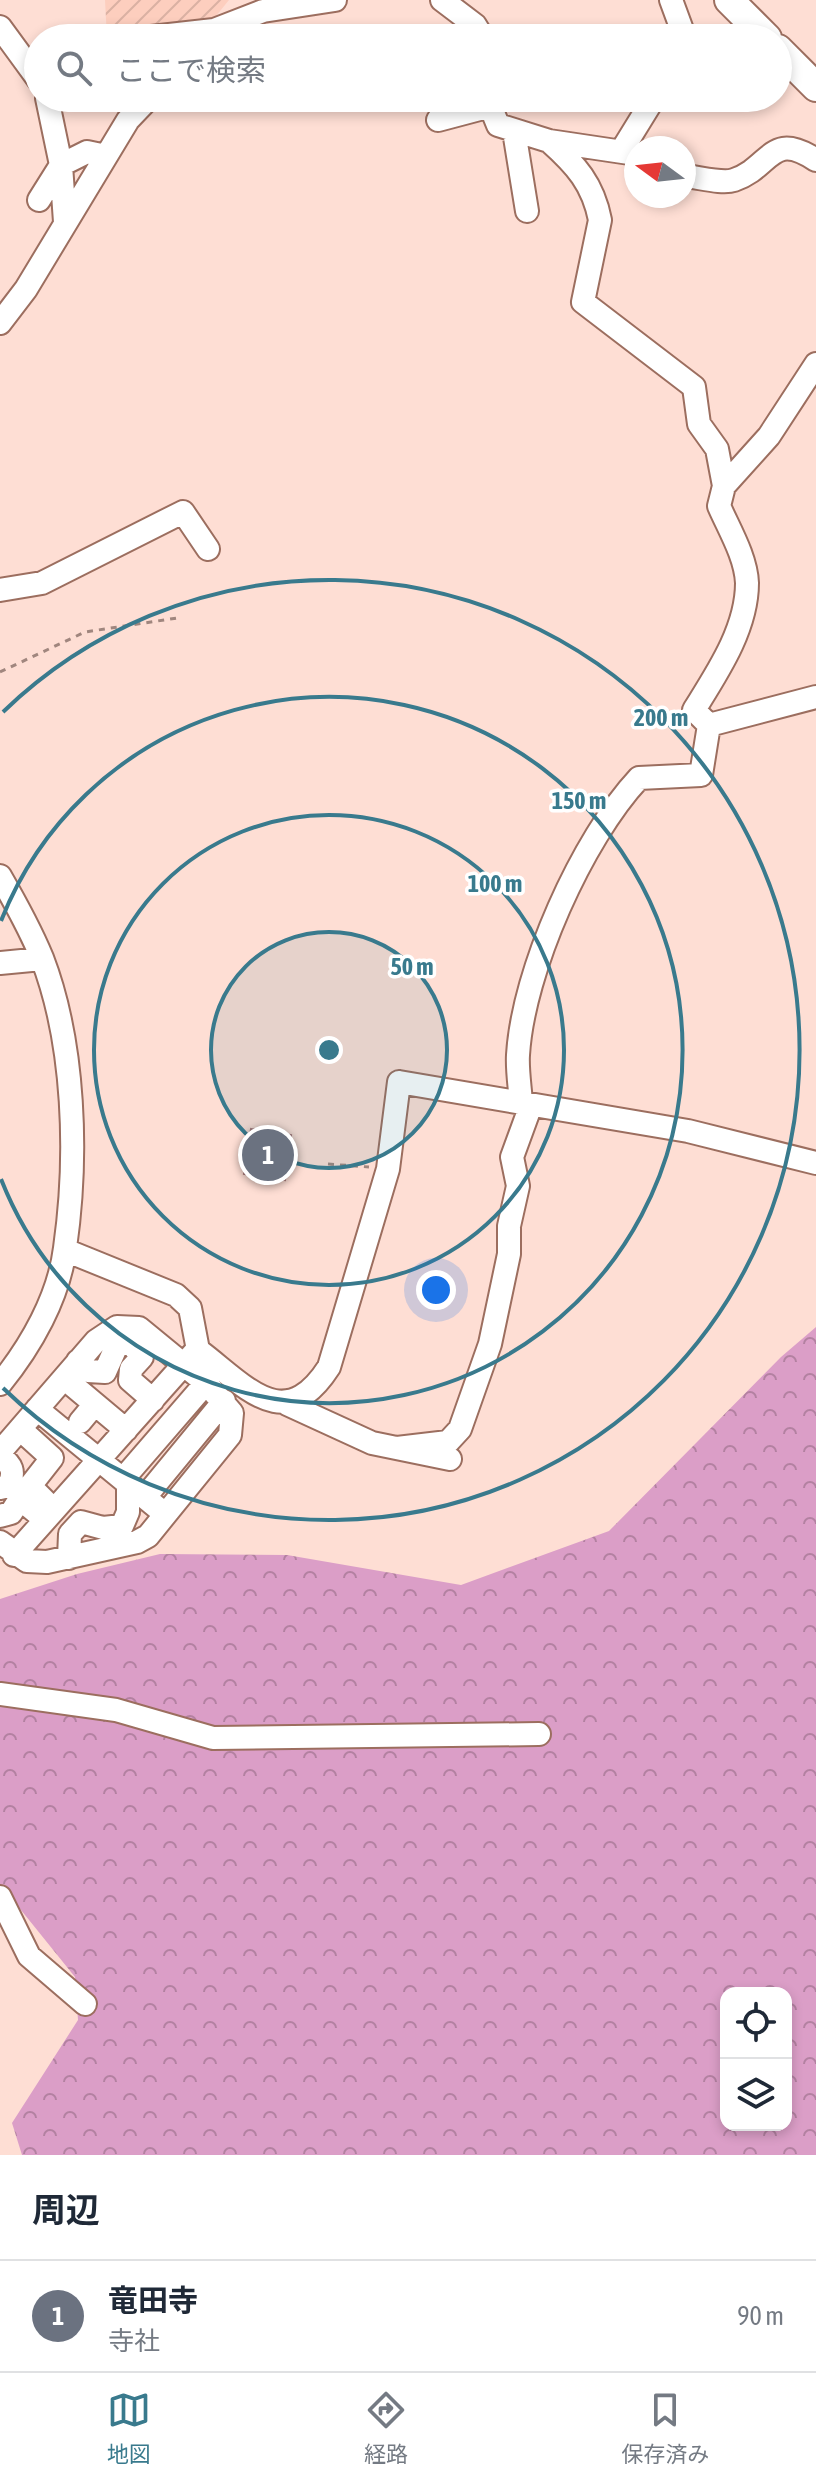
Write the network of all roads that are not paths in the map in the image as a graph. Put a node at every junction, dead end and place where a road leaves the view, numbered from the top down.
1 (236, 0) edge
2 (335, 0) edge
3 (442, 0) edge
4 (671, 0) edge
5 (729, 0) edge
6 (280, 4) edge
7 (218, 24) edge
8 (227, 24) edge
9 (474, 24) edge
10 (680, 24) edge
11 (753, 24) edge
12 (0, 27) edge
13 (24, 58) edge
14 (792, 63) edge
15 (816, 87) edge
16 (50, 112) edge
17 (136, 112) edge
18 (460, 112) edge
19 (492, 112) edge
20 (648, 112) edge
21 (438, 120) dead end
22 (514, 131) junction
23 (636, 136) edge
24 (549, 141) junction
25 (624, 151) edge
26 (106, 156) junction
27 (816, 160) edge
28 (61, 165) junction
29 (696, 177) edge
30 (39, 200) dead end
31 (527, 211) dead end
32 (65, 222) junction
33 (0, 323) edge
34 (816, 364) edge
35 (724, 486) junction
36 (208, 549) dead end
37 (0, 590) edge
38 (816, 697) edge
39 (709, 725) junction
40 (0, 876) edge
41 (42, 959) junction
42 (0, 963) edge
43 (526, 1104) junction
44 (816, 1163) edge
45 (65, 1250) junction
46 (191, 1357) junction
47 (71, 1369) junction
48 (108, 1381) dead end
49 (206, 1383) junction
50 (0, 1384) edge
51 (224, 1401) junction
52 (95, 1404) junction
53 (287, 1404) junction
54 (148, 1406) junction
55 (37, 1409) junction
56 (80, 1422) dead end
57 (20, 1429) junction
58 (126, 1430) junction
59 (397, 1448) junction
60 (0, 1454) edge
61 (450, 1459) dead end
62 (99, 1460) junction
63 (132, 1487) junction
64 (0, 1488) edge
65 (165, 1514) junction
66 (50, 1515) junction
67 (0, 1516) edge
68 (7, 1549) edge
69 (69, 1558) junction
70 (0, 1694) edge
71 (539, 1734) dead end
72 (0, 1897) edge
73 (85, 2004) dead end

1 - 7 street
2 - 6 street
3 - 9 street
4 - 10 street
5 - 11 main road
6 - 8 street
12 - 13 street
14 - 15 main road
16 - 28 street
17 - 26 street
18 - 21 street
19 - 22 street
20 - 23 street
22 - 24 street
22 - 31 street
24 - 25 street
24 - 35 street
26 - 28 street
26 - 32 street
27 - 29 street
28 - 30 street
28 - 32 street
32 - 33 street
34 - 35 street
35 - 39 street
36 - 37 street
38 - 39 street
39 - 43 street
40 - 41 street
41 - 42 street
41 - 45 street
43 - 44 street
43 - 53 street
43 - 59 street
45 - 46 street
45 - 50 street
46 - 47 street
46 - 49 street
46 - 53 street
46 - 54 street
47 - 52 street
47 - 54 street
47 - 55 street
48 - 54 street
49 - 51 street
49 - 63 street
51 - 63 street
51 - 65 street
52 - 56 street
52 - 58 street
53 - 59 street
54 - 58 street
55 - 57 street
55 - 62 street
57 - 60 street
57 - 66 street
58 - 62 street
59 - 61 street
60 - 64 street
62 - 63 street
62 - 66 street
63 - 65 street
63 - 69 street
65 - 69 street
66 - 67 street
66 - 68 street
68 - 69 street
70 - 71 street
72 - 73 street

